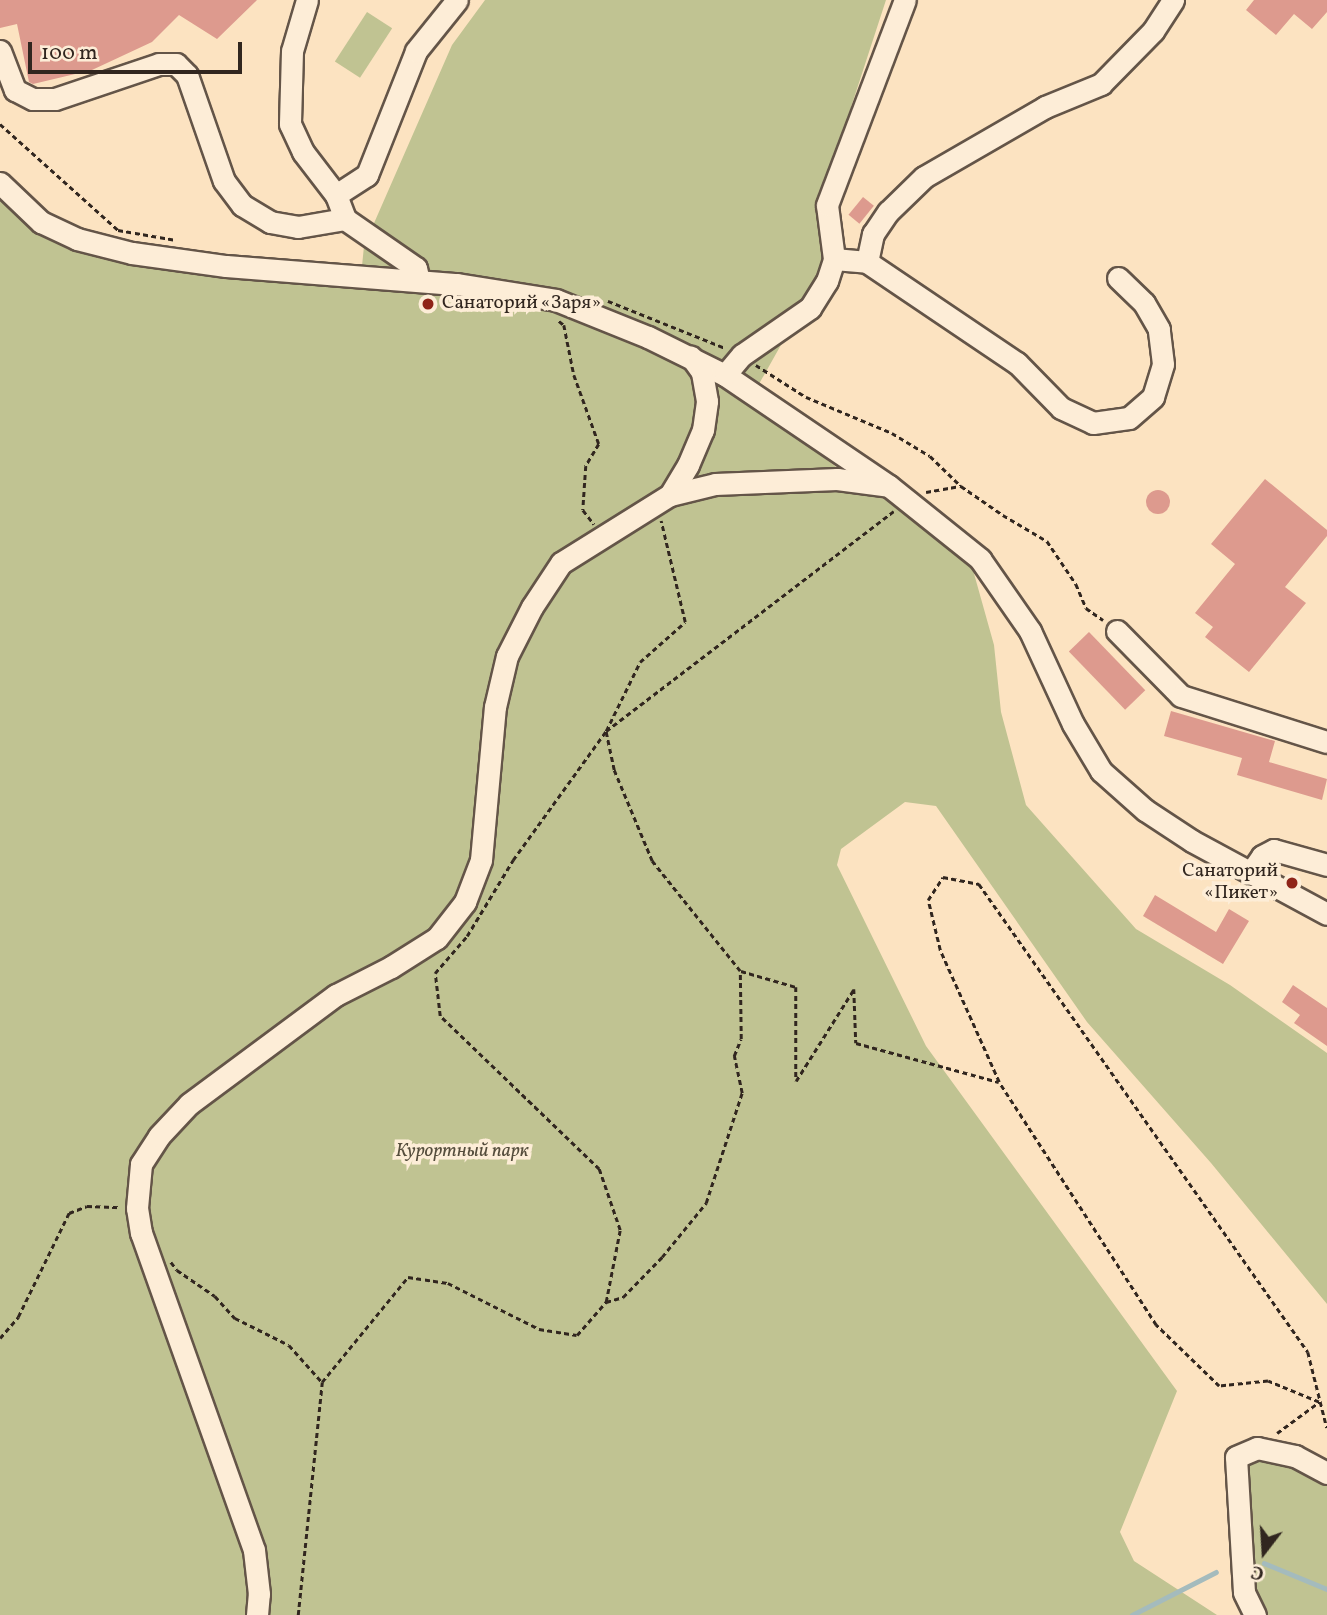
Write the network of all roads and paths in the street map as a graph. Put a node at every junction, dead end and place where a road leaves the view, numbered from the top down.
1 (307, 0) edge
2 (457, 0) edge
3 (905, 0) edge
4 (1173, 0) edge
5 (0, 51) edge
6 (0, 183) edge
7 (337, 195) junction
8 (345, 219) junction
9 (834, 259) junction
10 (867, 262) junction
11 (1118, 278) dead end
12 (419, 281) junction
13 (554, 317) dead end
14 (691, 357) junction
15 (725, 375) junction
16 (889, 486) junction
17 (664, 498) junction
18 (908, 500) junction
19 (602, 535) junction
20 (1118, 631) joint
21 (606, 731) junction
22 (1327, 742) edge
23 (1327, 865) edge
24 (1251, 872) junction
25 (1327, 914) edge
26 (740, 971) junction
27 (999, 1082) junction
28 (137, 1208) junction
29 (168, 1258) dead end
30 (606, 1302) junction
31 (0, 1338) edge
32 (321, 1382) junction
33 (1319, 1402) junction
34 (1327, 1428) edge
35 (1257, 1448) junction
36 (1327, 1474) edge
37 (257, 1615) edge
38 (298, 1615) edge
39 (1255, 1615) edge

1 - 7 street
2 - 7 street
3 - 9 street
4 - 10 street
5 - 8 street
6 - 12 street
7 - 8 street
8 - 12 street
9 - 10 street
9 - 15 street
10 - 11 street
12 - 14 street
13 - 19 path
14 - 15 street
14 - 17 street
15 - 16 street
16 - 17 street
16 - 18 street
17 - 19 street
17 - 21 path
18 - 20 path
18 - 21 path
18 - 24 street
19 - 28 street
20 - 22 street
21 - 26 path
21 - 30 path
23 - 24 street
24 - 25 street
26 - 27 path
26 - 30 path
27 - 33 path
27 - 33 path
28 - 31 path
28 - 37 street
29 - 32 path
30 - 32 path
32 - 38 path
33 - 34 path
33 - 35 path
35 - 36 street
35 - 39 street

